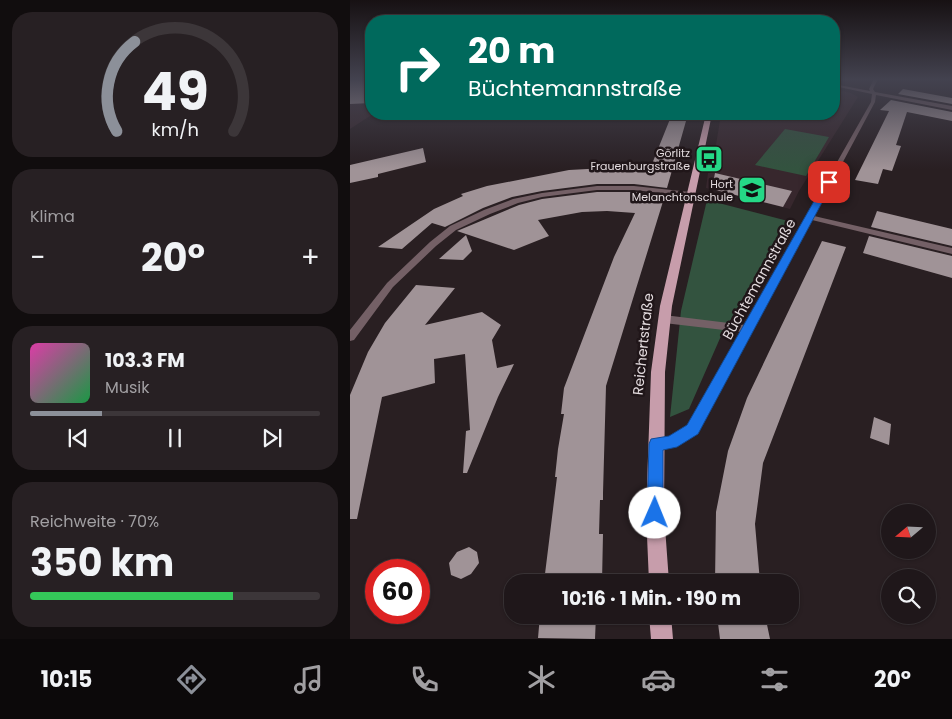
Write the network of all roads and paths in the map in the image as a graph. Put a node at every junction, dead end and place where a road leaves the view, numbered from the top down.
1 (869, 109) edge
2 (708, 120) edge
3 (690, 194) junction
4 (810, 217) junction
5 (952, 251) edge
6 (664, 319) junction
7 (749, 329) junction
8 (350, 337) edge
9 (656, 444) junction
10 (659, 574) edge
11 (661, 624) edge
12 (662, 639) edge

1 - 4 street, Büchtemannstraße
2 - 3 main road, Reichertstraße
3 - 6 main road, Reichertstraße
3 - 8 street
4 - 5 street
4 - 7 street, Büchtemannstraße
6 - 7 street
6 - 9 main road, Reichertstraße
7 - 9 street, Büchtemannstraße
9 - 10 main road, Reichertstraße
11 - 12 main road

